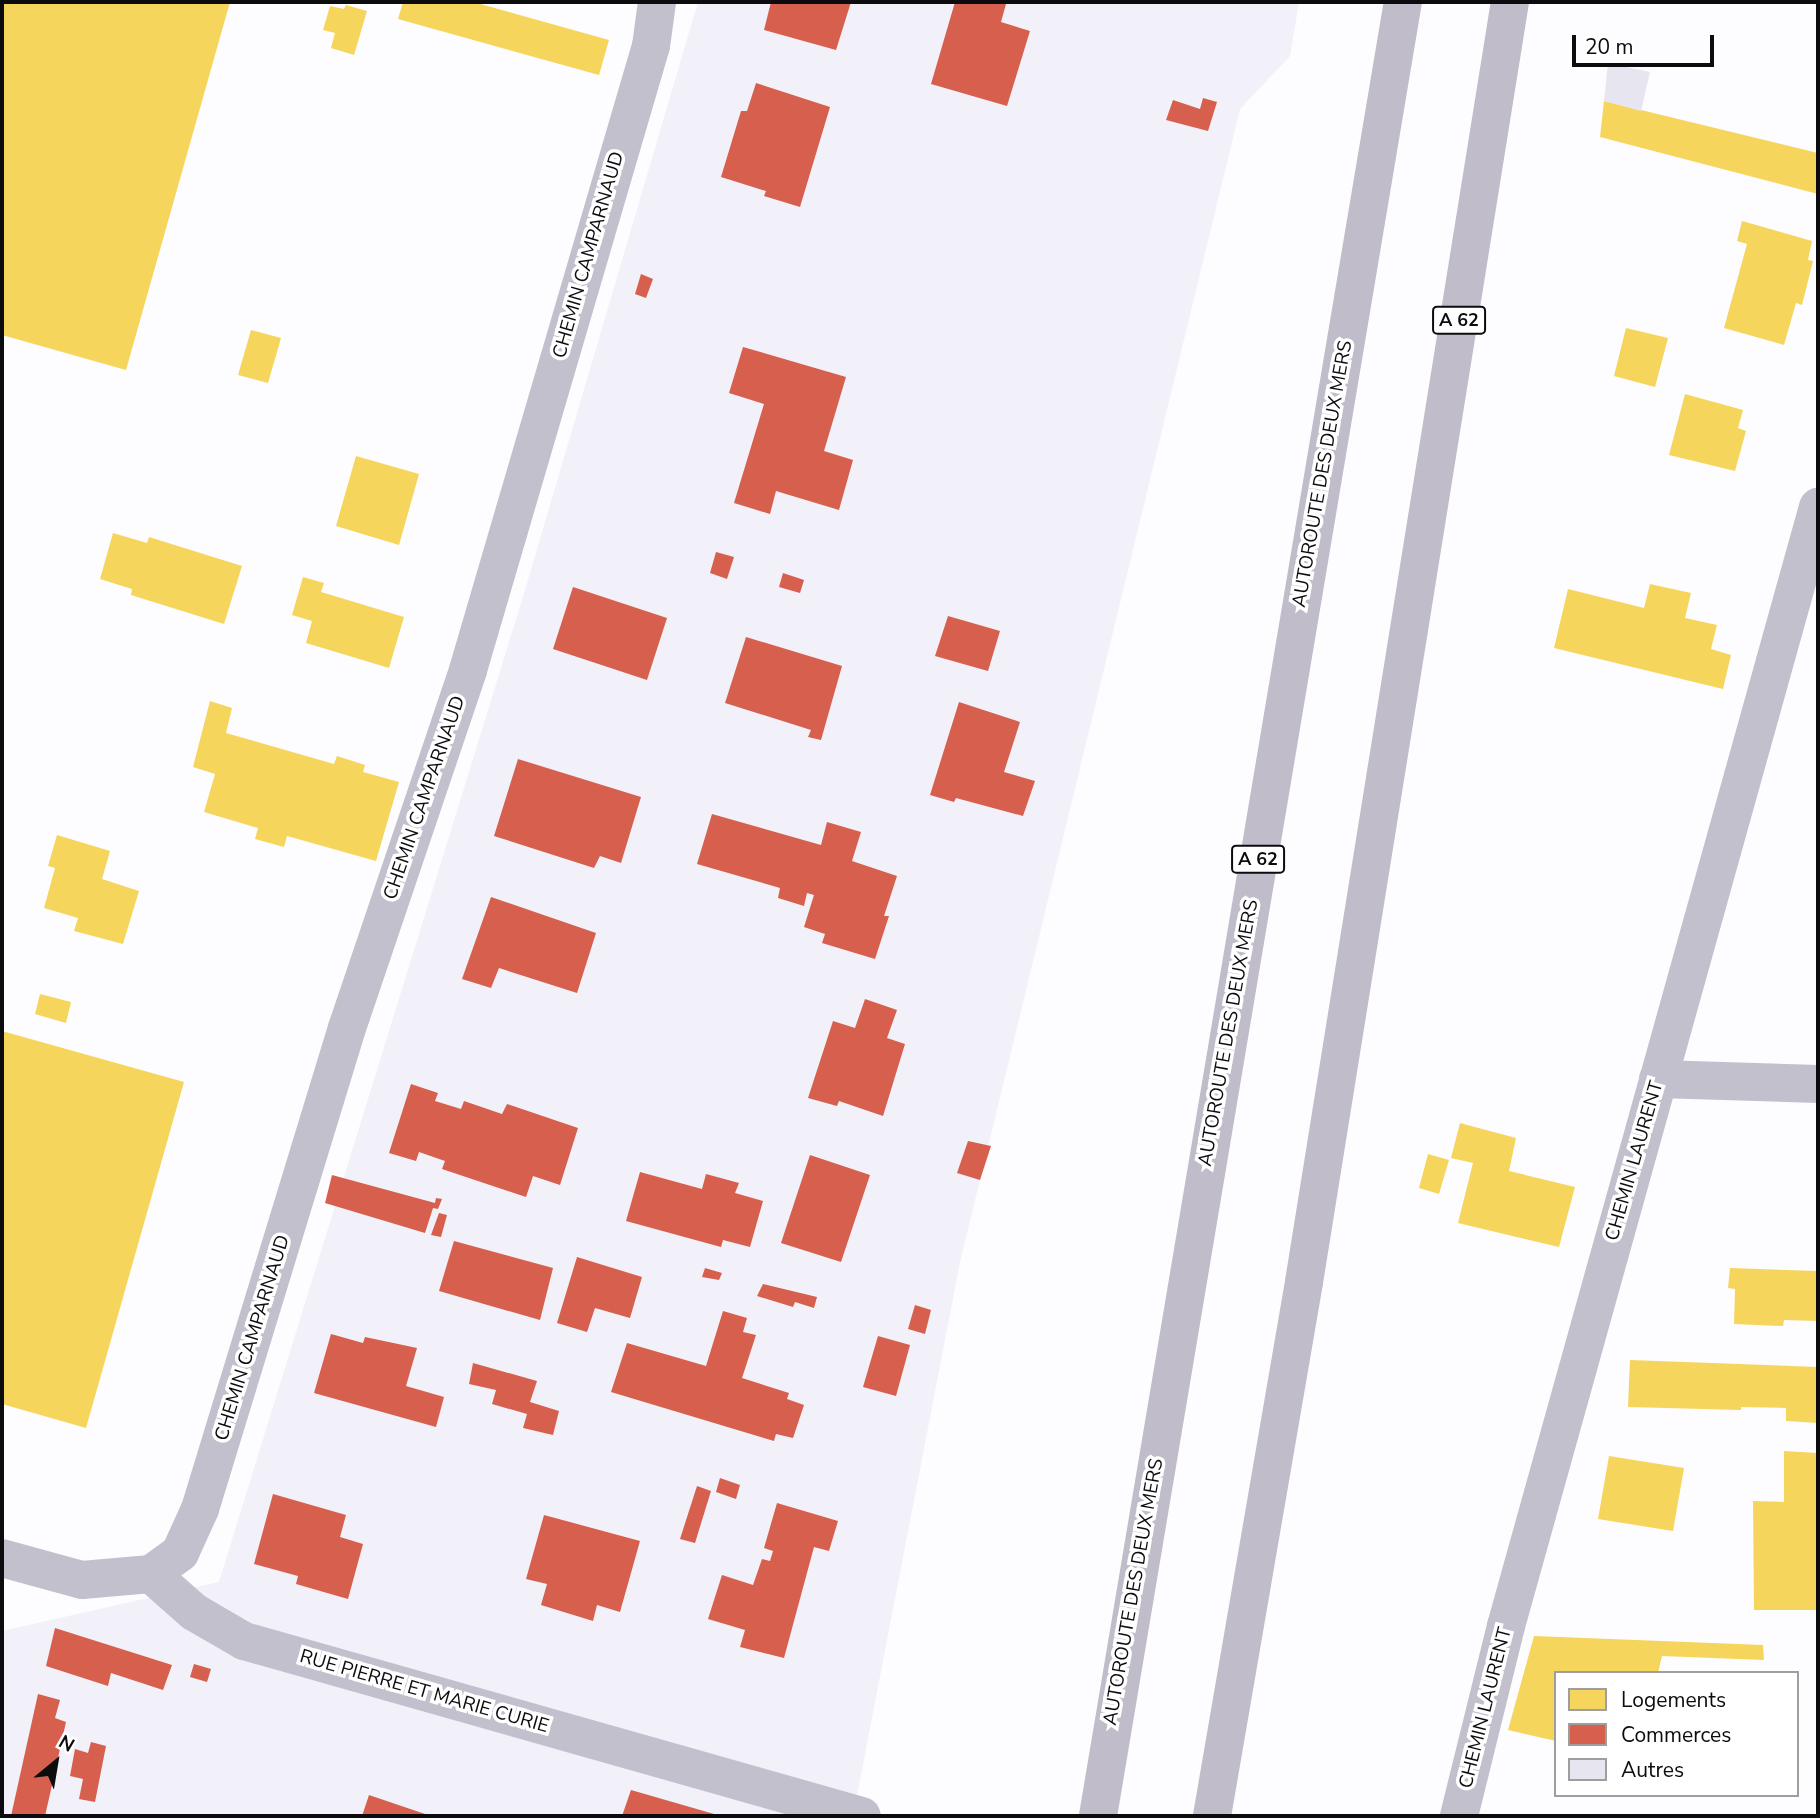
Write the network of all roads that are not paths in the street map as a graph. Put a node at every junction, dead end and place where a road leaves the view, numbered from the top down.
1 (657, 2) edge
2 (1403, 2) edge
3 (1510, 2) edge
4 (1818, 507) edge
5 (1658, 1079) junction
6 (1818, 1084) edge
7 (2, 1558) edge
8 (151, 1574) junction
9 (862, 1816) edge
10 (1098, 1816) edge
11 (1212, 1816) edge
12 (1459, 1816) edge

1 - 8 street, CHEMIN CAMPARNAUD
2 - 10 highway, AUTOROUTE DES DEUX MERS / A 62
3 - 11 highway, A 62
4 - 5 street, CHEMIN LAURENT
5 - 6 street
5 - 12 street, CHEMIN LAURENT
7 - 8 street
8 - 9 street, RUE PIERRE ET MARIE CURIE

